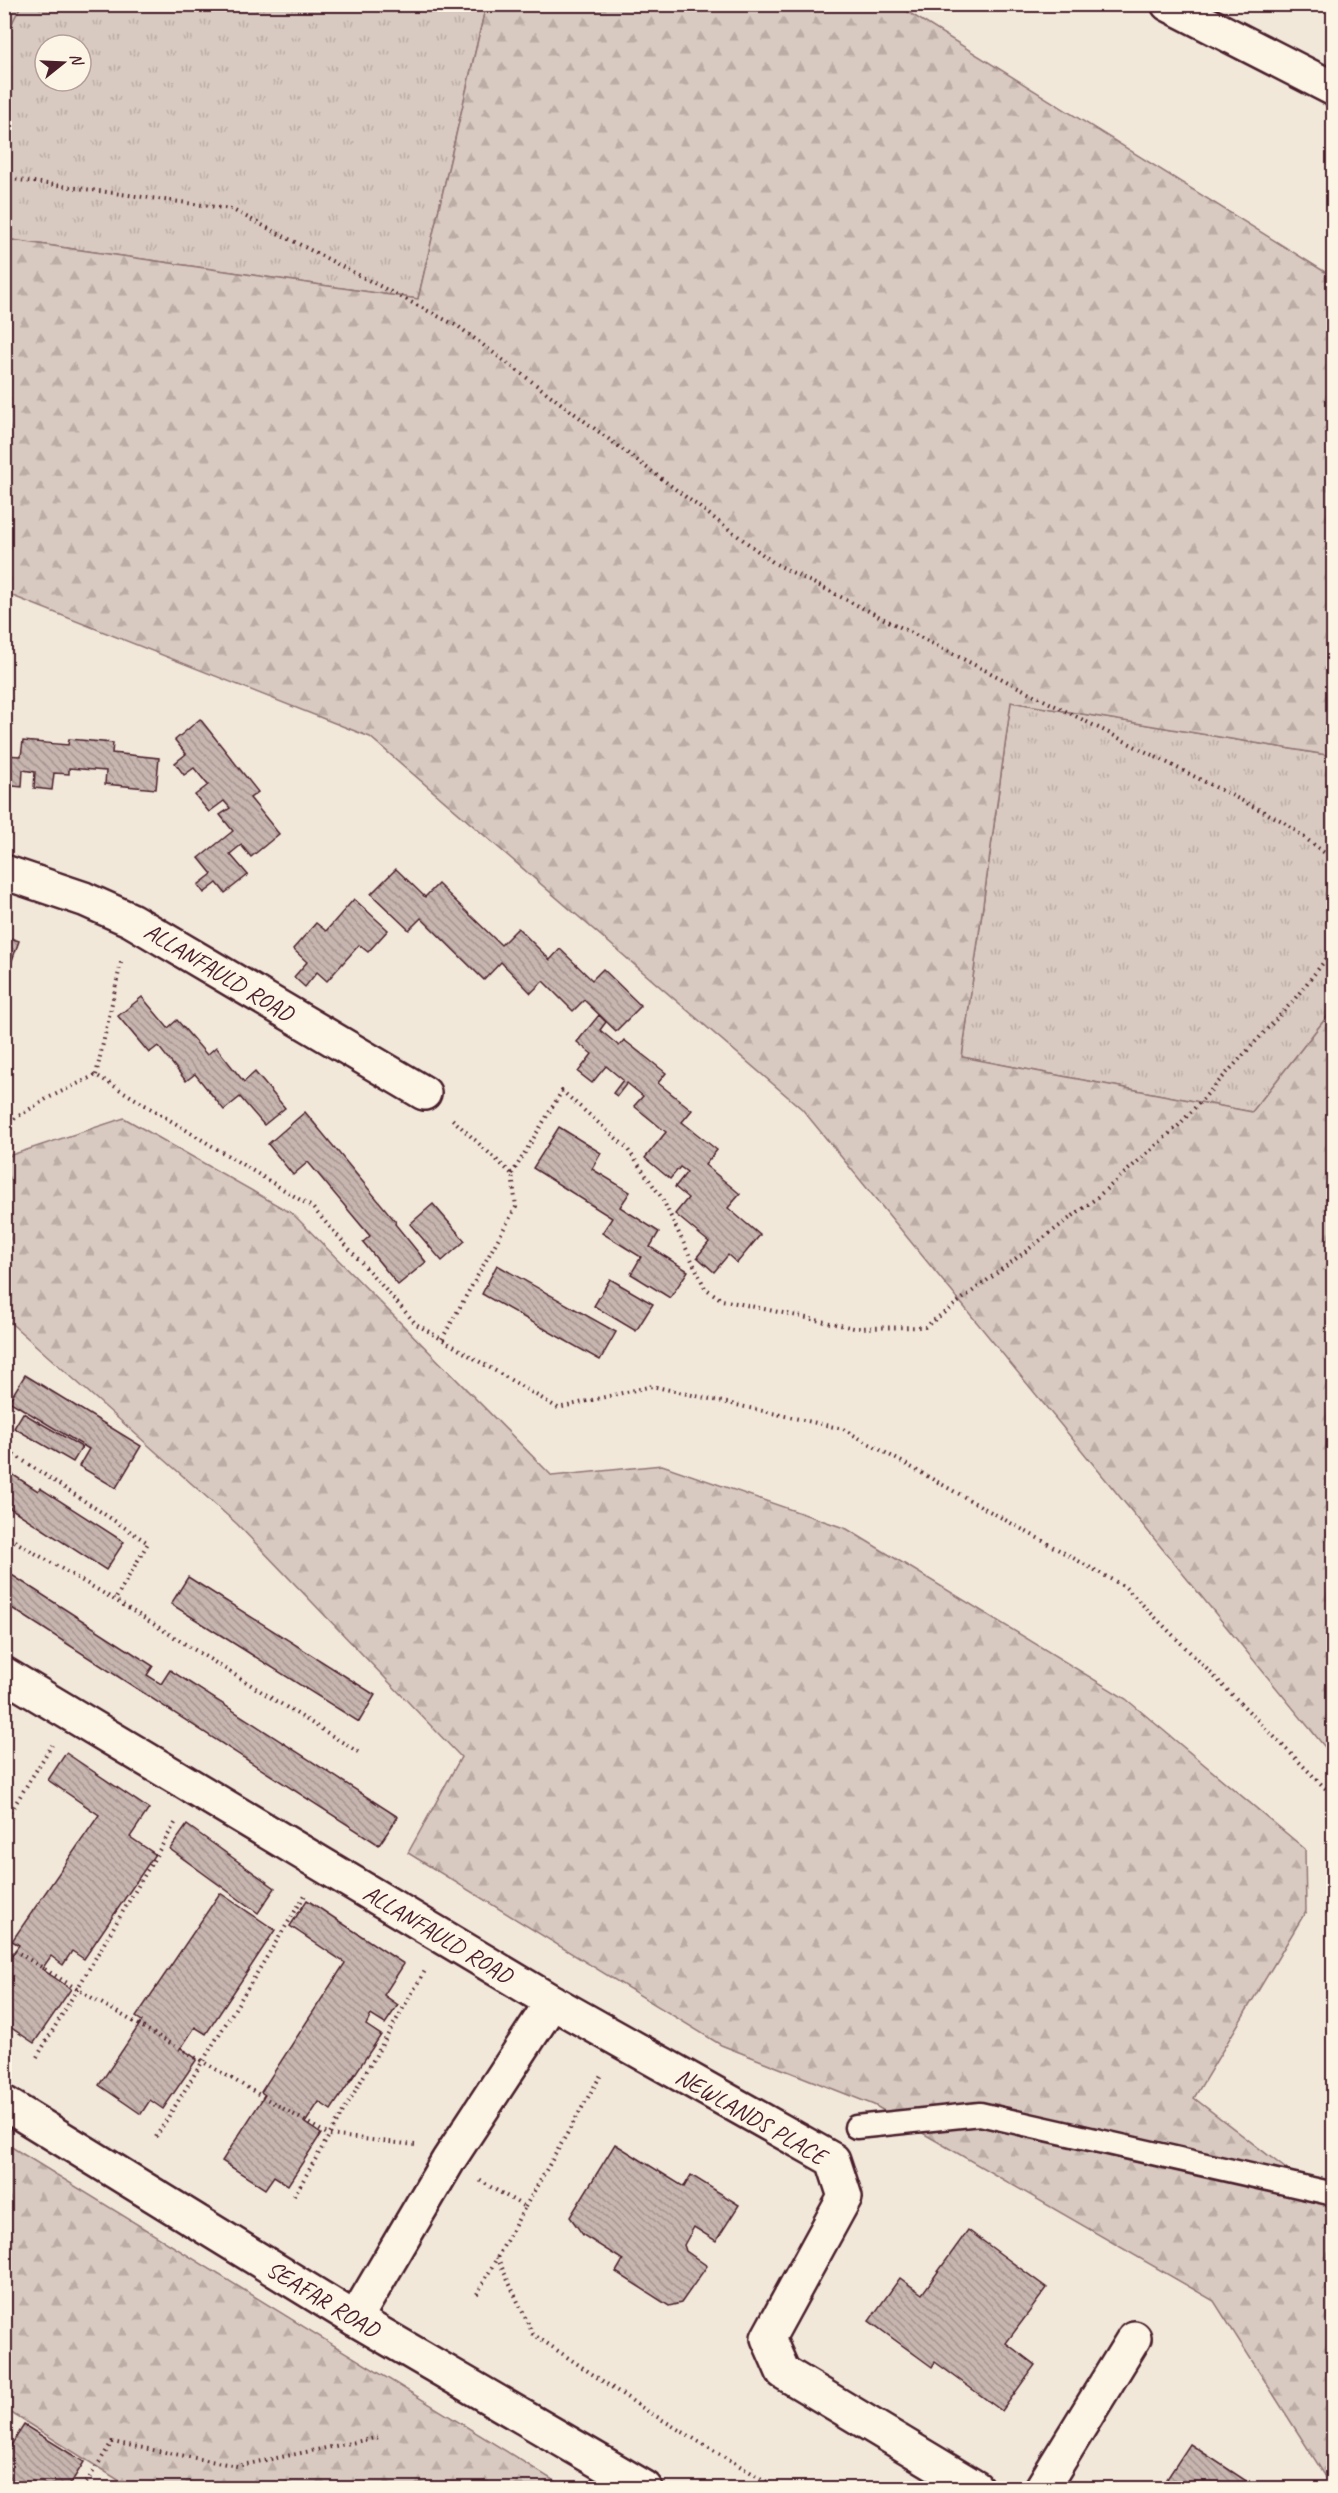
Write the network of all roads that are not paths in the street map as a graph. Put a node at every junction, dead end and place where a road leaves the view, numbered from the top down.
1 (1168, 4) edge
2 (1334, 89) edge
3 (4, 872) edge
4 (424, 1094) road end
5 (4, 1674) edge
6 (552, 2002) junction
7 (4, 2103) edge
8 (856, 2127) dead end
9 (1334, 2194) edge
10 (355, 2319) junction
11 (1134, 2338) dead end
12 (645, 2488) edge
13 (976, 2488) edge
14 (1042, 2488) edge

1 - 2 street
3 - 4 street, ALLANFAULD ROAD
5 - 6 street, ALLANFAULD ROAD
6 - 10 street
6 - 13 street, NEWLANDS PLACE
7 - 10 street, SEAFAR ROAD
8 - 9 lane
10 - 12 street, SEAFAR ROAD
11 - 14 street

